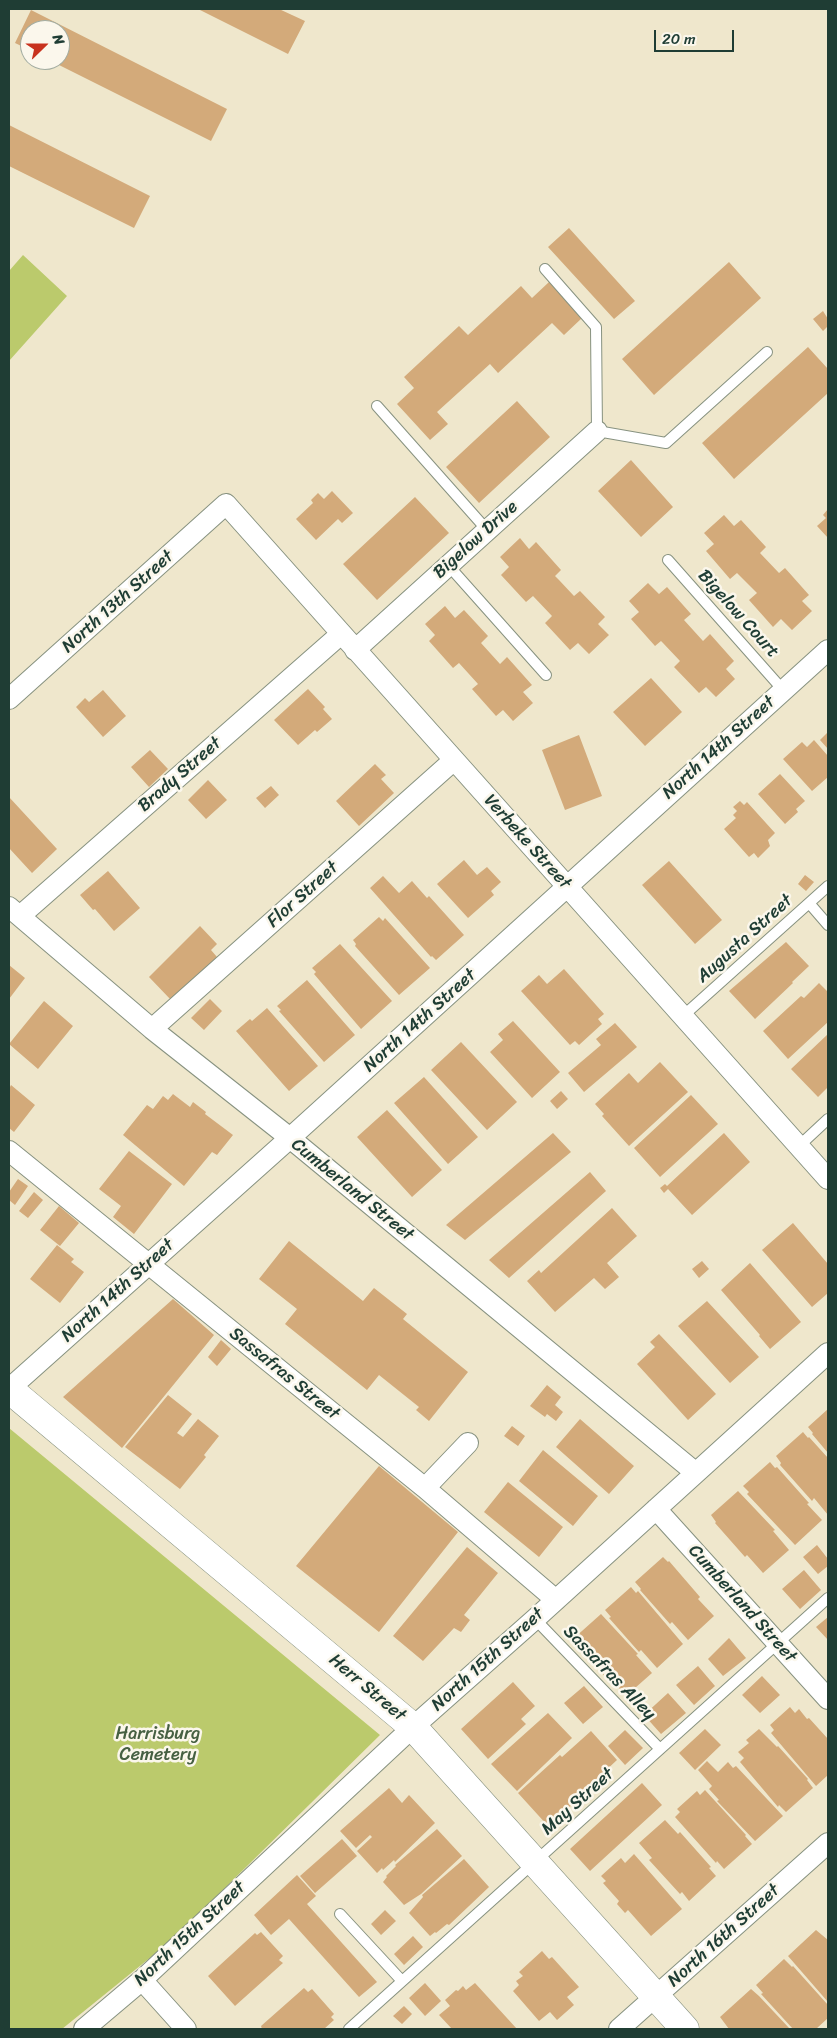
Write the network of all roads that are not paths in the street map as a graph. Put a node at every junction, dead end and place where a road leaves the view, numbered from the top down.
1 (545, 269) dead end
2 (768, 352) dead end
3 (377, 406) dead end
4 (597, 431) junction
5 (226, 504) joint
6 (487, 530) junction
7 (668, 560) dead end
8 (448, 565) junction
9 (341, 634) junction
10 (355, 650) junction
11 (828, 650) edge
12 (546, 674) dead end
13 (783, 690) junction
14 (9, 699) edge
15 (454, 760) junction
16 (828, 886) edge
17 (567, 887) junction
18 (809, 903) junction
19 (14, 911) edge
20 (828, 925) edge
21 (683, 1016) junction
22 (152, 1029) junction
23 (828, 1119) edge
24 (290, 1138) junction
25 (799, 1146) junction
26 (9, 1151) edge
27 (828, 1179) edge
28 (149, 1264) junction
29 (828, 1353) edge
30 (9, 1389) edge
31 (468, 1443) dead end
32 (696, 1473) junction
33 (425, 1488) junction
34 (656, 1509) junction
35 (828, 1598) edge
36 (556, 1600) junction
37 (535, 1619) junction
38 (778, 1643) junction
39 (828, 1699) edge
40 (413, 1727) junction
41 (660, 1749) junction
42 (828, 1843) edge
43 (535, 1862) junction
44 (340, 1914) dead end
45 (142, 1980) junction
46 (402, 1982) junction
47 (656, 1996) junction
48 (84, 2029) edge
49 (186, 2029) edge
50 (349, 2029) edge
51 (619, 2029) edge
52 (685, 2029) edge

1 - 4 lane
2 - 4 lane
3 - 6 lane
4 - 6 street, Bigelow Drive
5 - 9 street, Verbeke Street
5 - 14 street, North 13th Street
6 - 8 street, Bigelow Drive
7 - 13 lane, Bigelow Court
8 - 10 street, Bigelow Drive
8 - 12 lane
9 - 10 street, Verbeke Street
9 - 19 street, Brady Street
10 - 15 street, Verbeke Street
11 - 13 street, North 14th Street
13 - 17 street, North 14th Street
15 - 17 street, Verbeke Street
15 - 22 street, Flor Street
16 - 18 lane, Augusta Street
17 - 21 street, Verbeke Street
17 - 24 street, North 14th Street
18 - 20 lane
18 - 21 lane, Augusta Street
19 - 22 street, Cumberland Street
21 - 25 street, Verbeke Street
22 - 24 street, Cumberland Street
23 - 25 lane
24 - 28 street, North 14th Street
24 - 32 street, Cumberland Street
25 - 27 street, Verbeke Street
26 - 28 street, Sassafras Street
28 - 30 street, North 14th Street
28 - 33 street, Sassafras Street
29 - 32 street, North 15th Street
30 - 40 main road, Herr Street
31 - 33 street
32 - 34 street, North 15th Street
33 - 36 street, Sassafras Street
34 - 36 street, North 15th Street
34 - 38 street, Cumberland Street
35 - 38 lane, May Street
36 - 37 street, North 15th Street
37 - 40 street, North 15th Street
37 - 41 lane, Sassafras Alley
38 - 39 street, Cumberland Street
38 - 41 lane, May Street
40 - 43 main road, Herr Street
40 - 45 street, North 15th Street
41 - 43 lane, May Street
42 - 47 street, North 16th Street
43 - 46 lane, May Street
43 - 47 main road, Herr Street
44 - 46 lane
45 - 48 street, North 15th Street
45 - 49 street
46 - 50 lane, May Street
47 - 51 street, North 16th Street
47 - 52 main road, Herr Street

